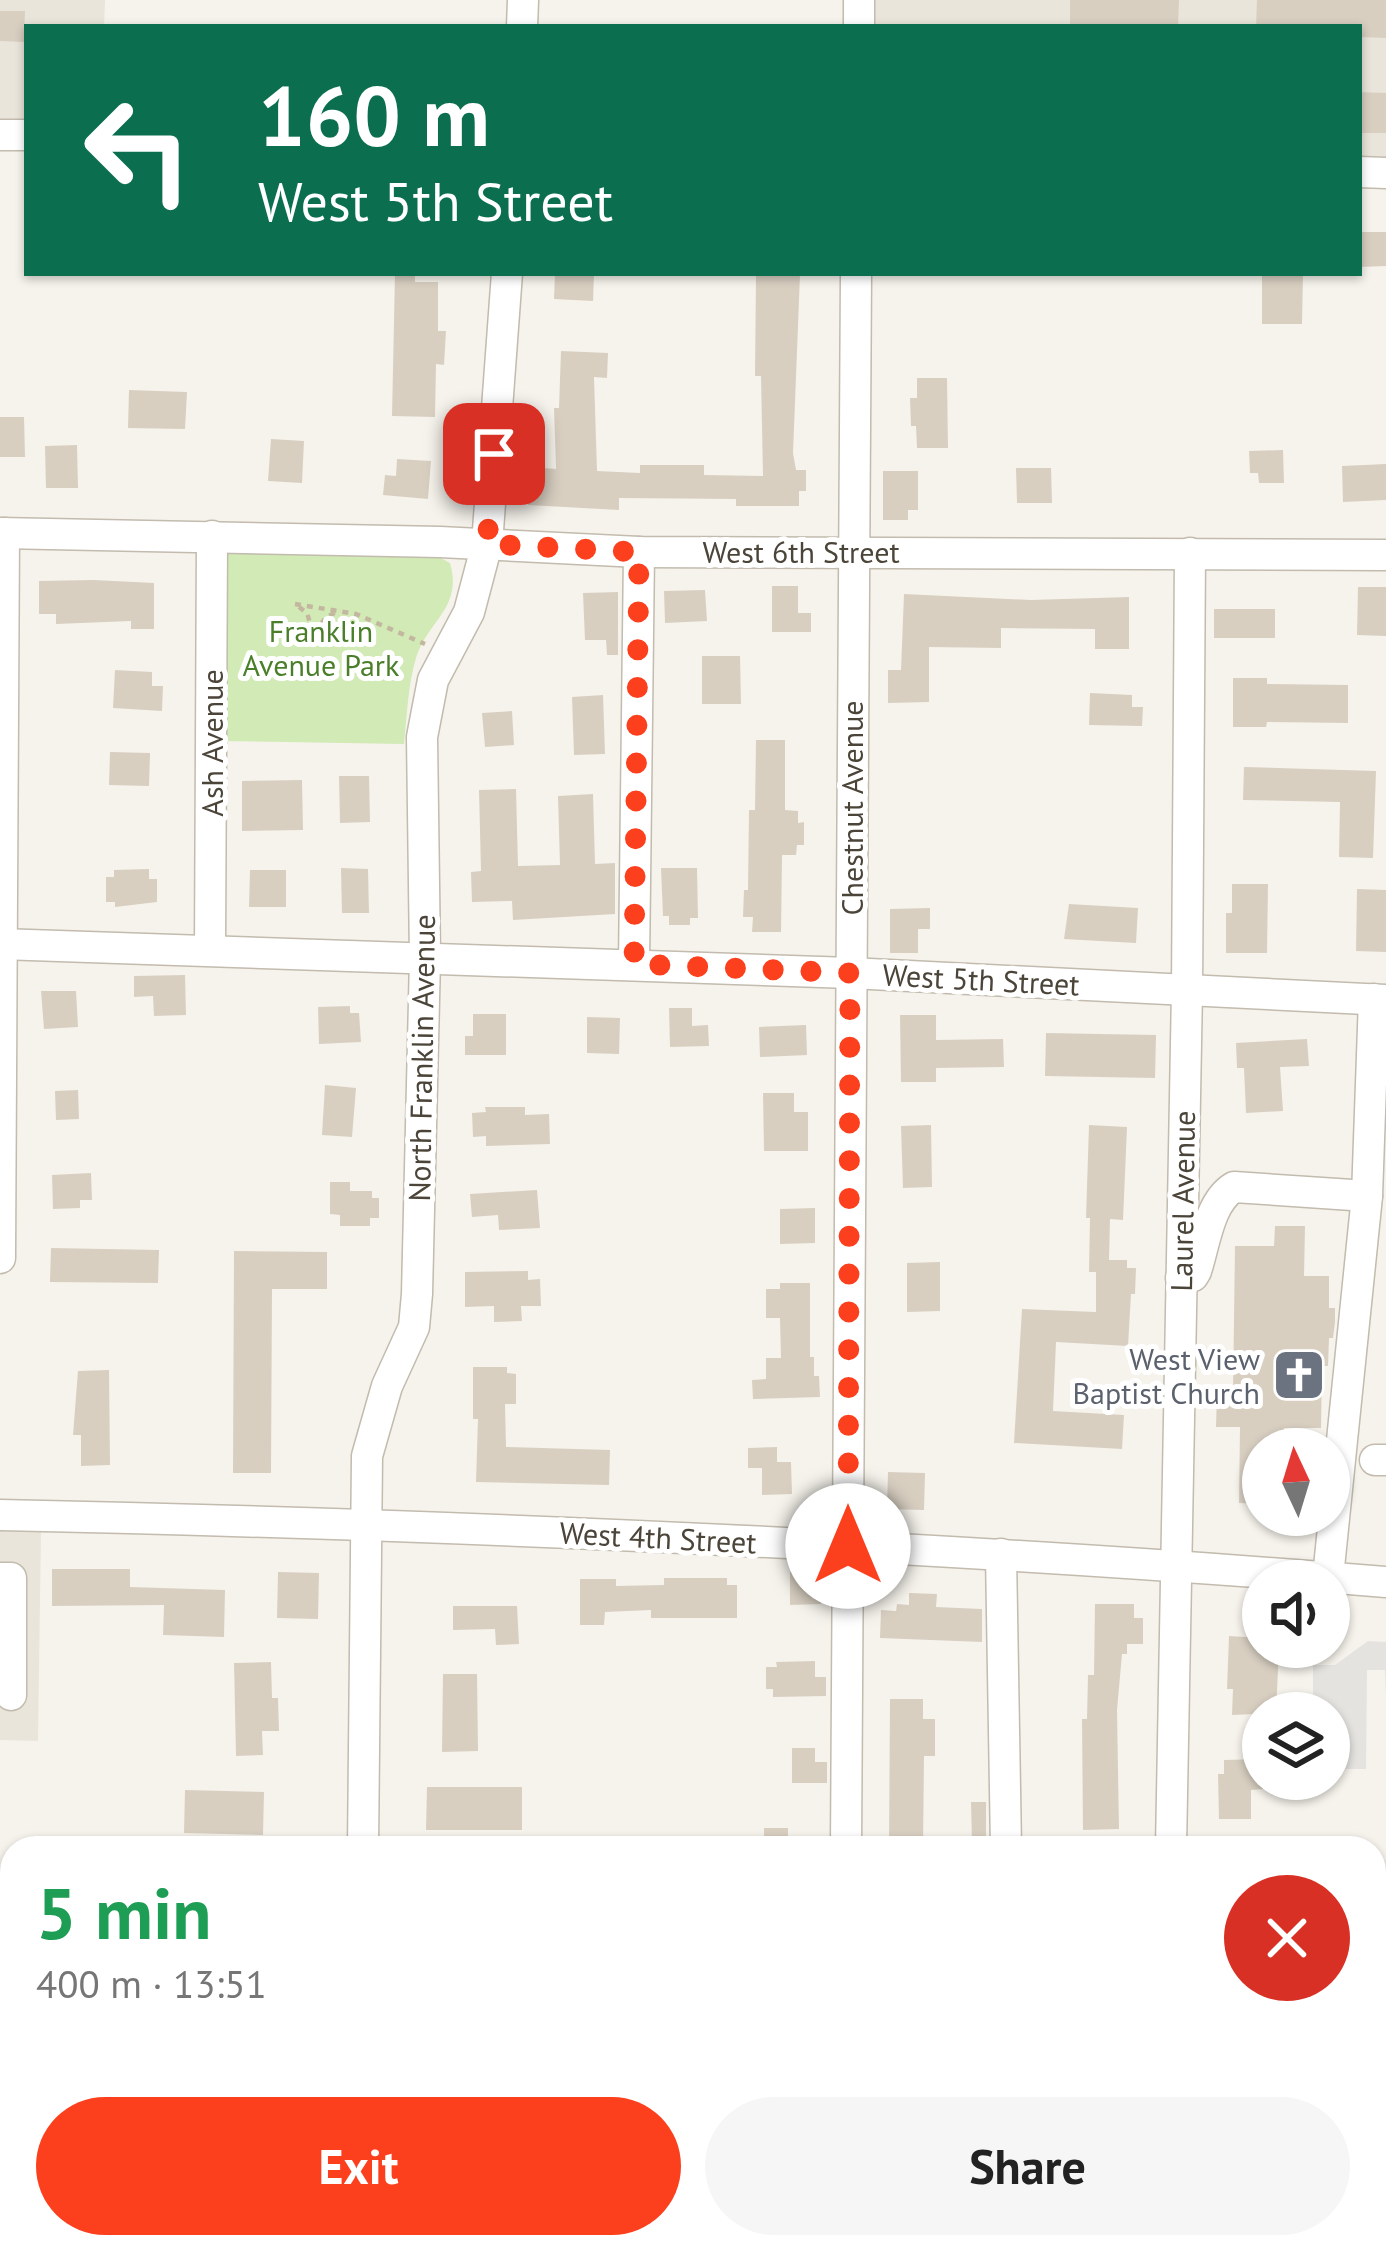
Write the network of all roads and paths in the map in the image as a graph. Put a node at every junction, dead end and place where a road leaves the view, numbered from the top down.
1 (507, 276) edge
2 (856, 276) edge
3 (2, 533) edge
4 (212, 536) junction
5 (487, 544) junction
6 (853, 550) junction
7 (639, 552) junction
8 (1190, 554) junction
9 (1386, 555) edge
10 (340, 610) junction
11 (425, 644) dead end
12 (0, 944) edge
13 (210, 950) junction
14 (424, 958) junction
15 (634, 964) junction
16 (850, 973) junction
17 (1186, 990) junction
18 (1380, 999) edge
19 (1367, 1196) junction
20 (0, 1258) edge
21 (1180, 1278) junction
22 (0, 1514) edge
23 (366, 1523) junction
24 (848, 1546) junction
25 (1001, 1555) junction
26 (1330, 1560) edge
27 (1174, 1565) junction
28 (1242, 1570) edge
29 (0, 1578) edge
30 (1350, 1579) edge
31 (1386, 1582) edge
32 (11, 1695) dead end
33 (363, 1836) edge
34 (846, 1836) edge
35 (1006, 1836) edge
36 (1171, 1836) edge

1 - 5 street, North Franklin Avenue
2 - 6 street, Chestnut Avenue
3 - 4 street, West 6th Street
3 - 12 street
4 - 5 street, West 6th Street
4 - 13 street, Ash Avenue
5 - 7 street, West 6th Street
5 - 14 street, North Franklin Avenue
6 - 7 street, West 6th Street
6 - 8 street, West 6th Street
6 - 16 street, Chestnut Avenue
7 - 15 street
8 - 9 street, West 6th Street
8 - 17 street, Laurel Avenue
10 - 10 path
10 - 11 path
12 - 13 street, West 5th Street
12 - 20 street
13 - 14 street, West 5th Street
14 - 15 street, West 5th Street
14 - 23 street, North Franklin Avenue
15 - 16 street, West 5th Street
16 - 17 street, West 5th Street
16 - 24 street, Chestnut Avenue
17 - 18 street, West 5th Street
17 - 21 street, Laurel Avenue
18 - 19 street
19 - 21 street
19 - 26 street
21 - 27 street, Laurel Avenue
22 - 23 street, West 4th Street
23 - 24 street, West 4th Street
23 - 33 street, North Franklin Avenue
24 - 25 street, West 4th Street
24 - 34 street, Chestnut Avenue
25 - 27 street, West 4th Street
25 - 35 street
27 - 28 street, West 4th Street
27 - 36 street, Laurel Avenue
29 - 32 street
30 - 31 street, West 4th Street

